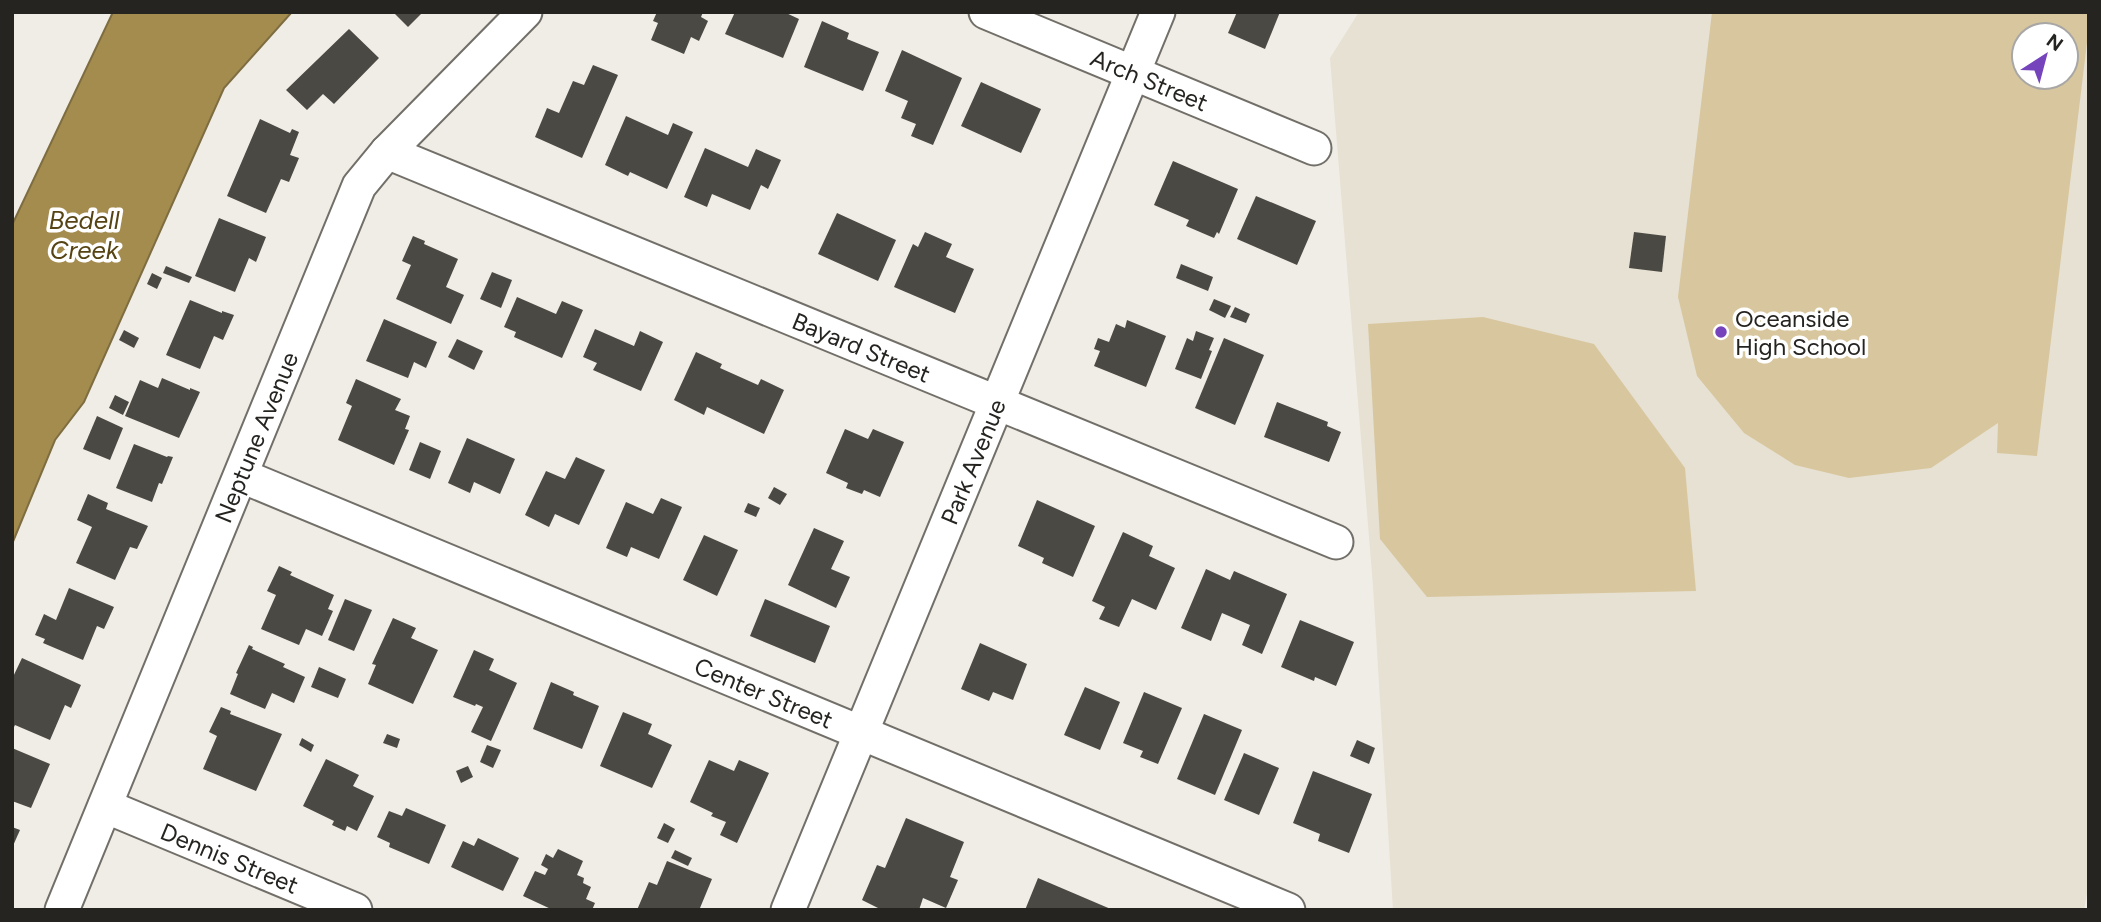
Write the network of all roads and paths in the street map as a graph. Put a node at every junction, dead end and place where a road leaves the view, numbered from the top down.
1 (524, 12) edge
2 (986, 12) edge
3 (1158, 12) edge
4 (1133, 72) junction
5 (1314, 148) dead end
6 (387, 152) junction
7 (997, 402) junction
8 (242, 476) junction
9 (1336, 542) dead end
10 (861, 733) junction
11 (105, 806) junction
12 (62, 910) edge
13 (355, 910) edge
14 (788, 910) edge
15 (1289, 910) edge

1 - 6 street, Neptune Avenue
2 - 4 street, Arch Street
3 - 4 street, Park Avenue
4 - 5 street, Arch Street
4 - 7 street, Park Avenue
6 - 7 street, Bayard Street
6 - 8 street, Neptune Avenue
7 - 9 street, Bayard Street
7 - 10 street, Park Avenue
8 - 10 street, Center Street
8 - 11 street, Neptune Avenue
10 - 14 street, Park Avenue
10 - 15 street, Center Street
11 - 12 street, Neptune Avenue
11 - 13 street, Dennis Street

